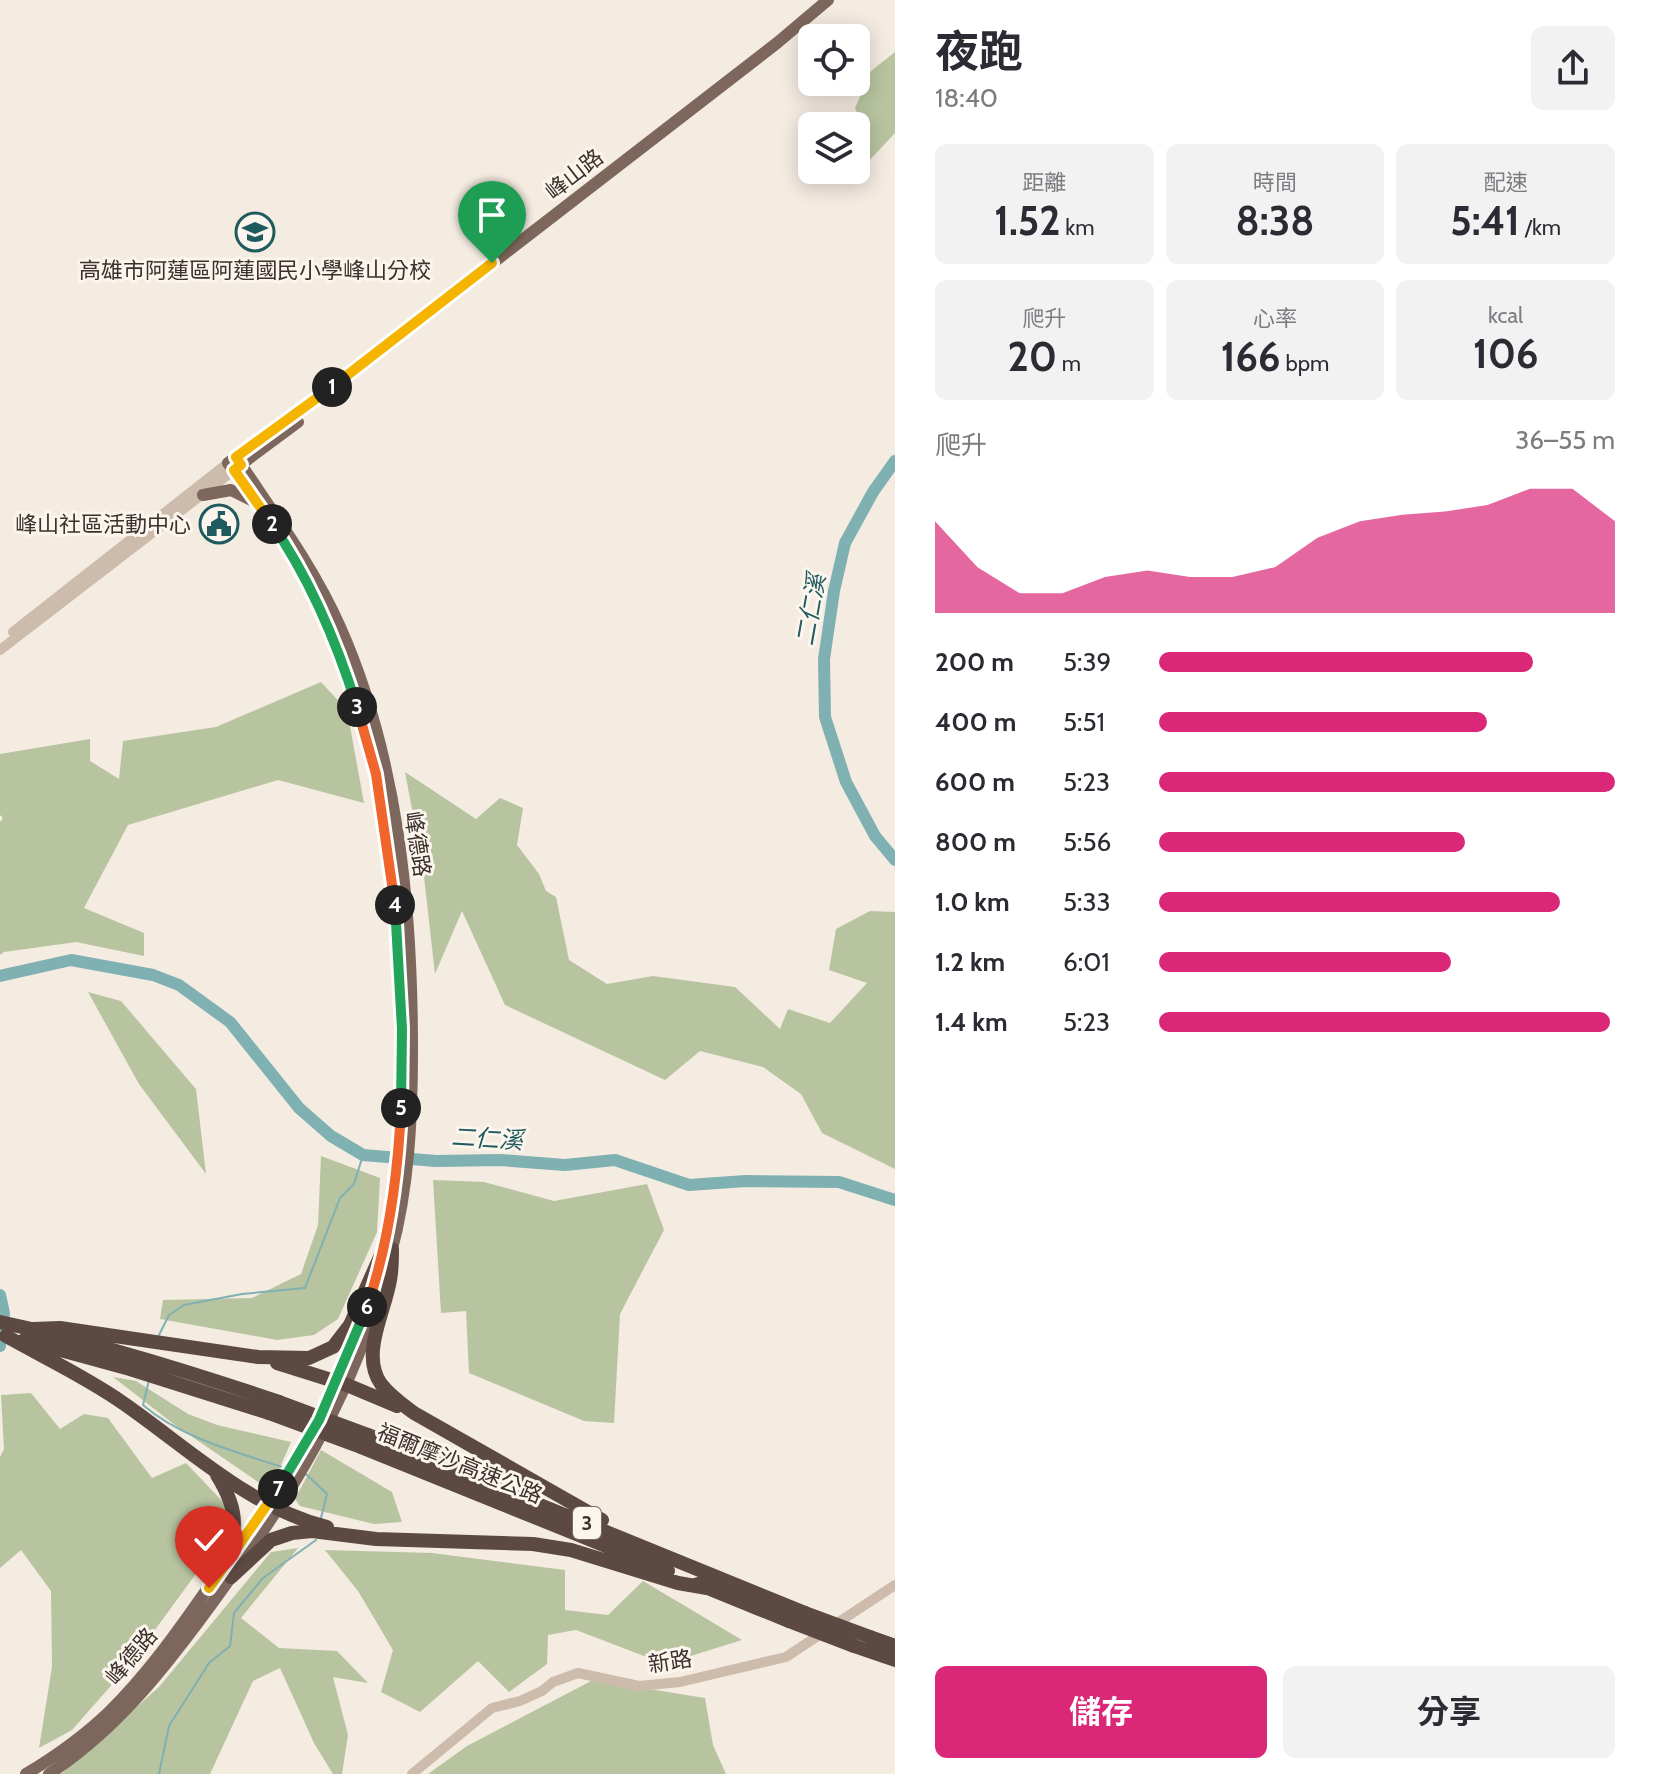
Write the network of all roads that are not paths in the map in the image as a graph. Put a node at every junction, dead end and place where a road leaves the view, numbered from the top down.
1 (828, 0) edge
2 (838, 0) edge
3 (263, 449) junction
4 (235, 464) junction
5 (203, 495) junction
6 (260, 500) junction
7 (0, 642) edge
8 (0, 650) edge
9 (389, 1245) junction
10 (33, 1329) junction
11 (2, 1331) edge
12 (258, 1357) junction
13 (203, 1384) junction
14 (342, 1384) junction
15 (414, 1413) junction
16 (365, 1441) junction
17 (214, 1472) junction
18 (274, 1507) junction
19 (376, 1539) junction
20 (658, 1552) junction
21 (231, 1577) junction
22 (895, 1585) edge
23 (209, 1588) junction
24 (707, 1588) junction
25 (895, 1646) edge
26 (895, 1660) edge
27 (26, 1774) edge
28 (49, 1774) edge
29 (412, 1774) edge

1 - 4 main road, 峰山路
2 - 3 main road, 峰山路
3 - 4 main road, 峰山路
3 - 6 main road
4 - 5 street, 峰山路
4 - 6 main road, 峰德路
4 - 7 street, 峰山路
5 - 6 main road
5 - 8 street, 峰山路
6 - 9 main road, 峰德路
9 - 12 highway
9 - 14 main road, 峰德路
9 - 15 highway
10 - 11 highway, 福爾摩沙高速公路 / 3
10 - 12 highway
10 - 13 highway, 福爾摩沙高速公路 / 3
11 - 13 highway, 福爾摩沙高速公路 / 3
11 - 17 highway
12 - 14 highway
13 - 16 highway, 福爾摩沙高速公路 / 3, bridge
14 - 15 highway
14 - 18 main road, 峰德路
15 - 20 highway
16 - 20 highway, 福爾摩沙高速公路 / 3
16 - 24 highway, 福爾摩沙高速公路 / 3
17 - 18 highway
17 - 23 highway
18 - 19 highway
18 - 21 main road, 峰德路
18 - 23 main road, 峰德路
19 - 21 highway
19 - 24 highway
20 - 25 highway, 福爾摩沙高速公路 / 3, bridge
21 - 28 main road, 峰德路
22 - 29 street, 新路
23 - 27 main road, 峰德路
24 - 26 highway, 福爾摩沙高速公路 / 3, bridge

